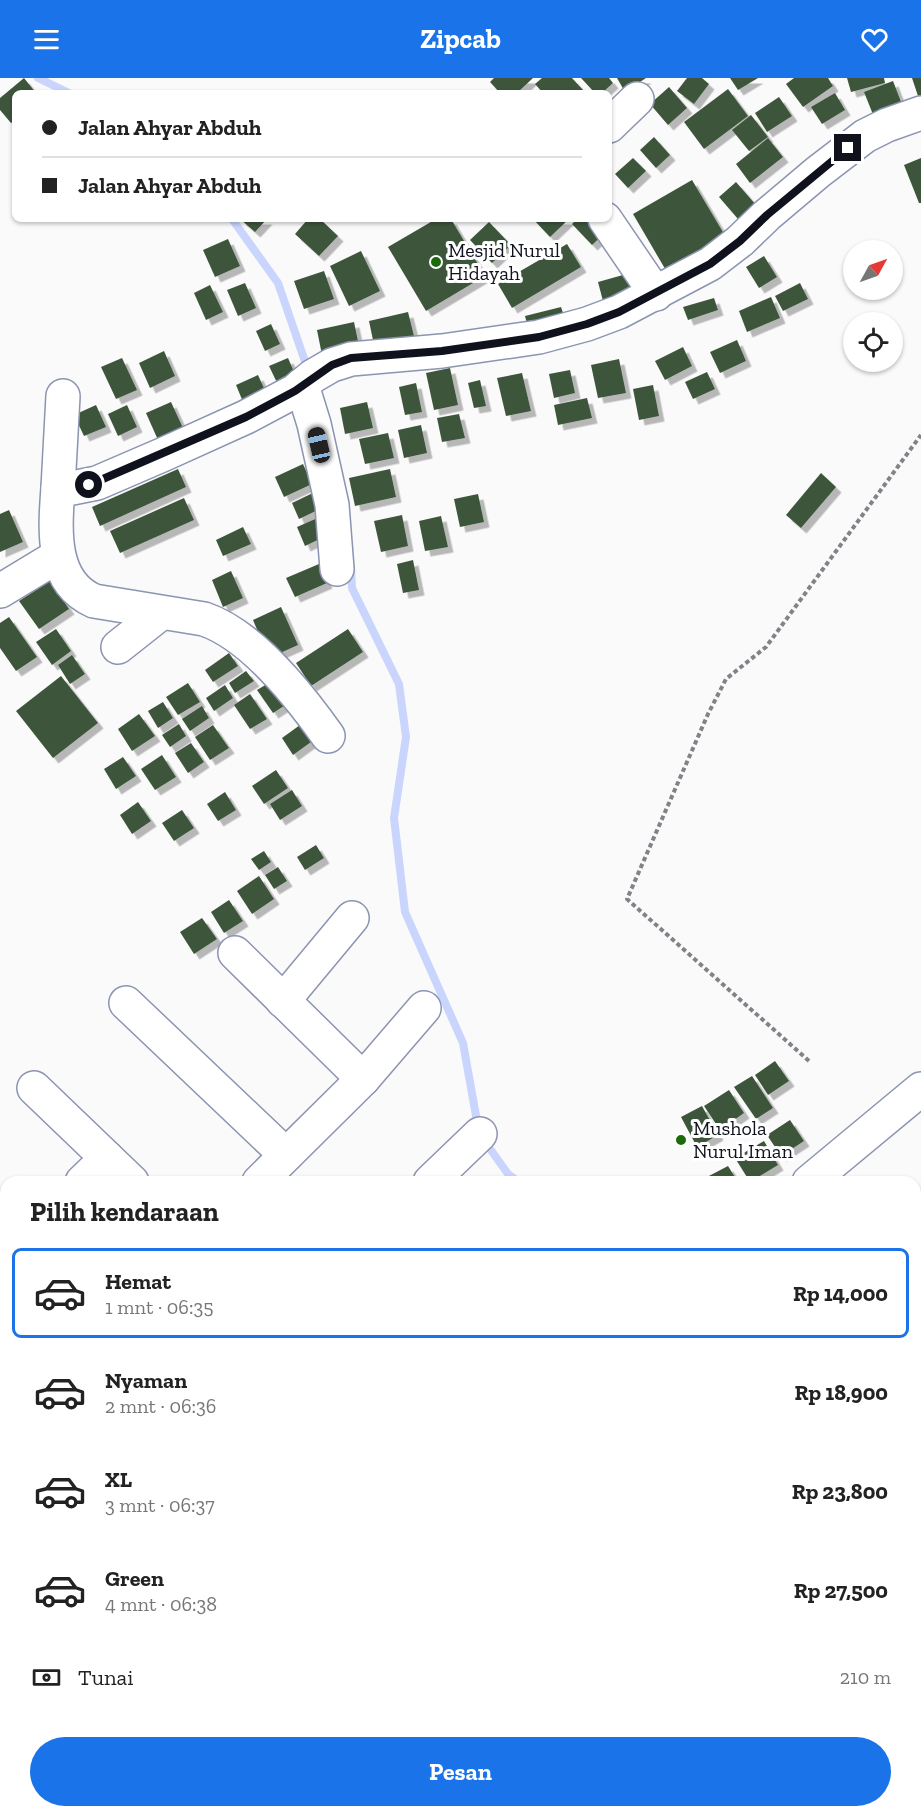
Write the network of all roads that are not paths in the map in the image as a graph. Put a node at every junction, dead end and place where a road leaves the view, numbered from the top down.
1 (637, 99) dead end
2 (921, 113) edge
3 (612, 123) edge
4 (608, 222) edge
5 (656, 294) junction
6 (302, 385) junction
7 (63, 396) dead end
8 (64, 488) junction
9 (58, 556) junction
10 (337, 569) dead end
11 (0, 591) edge
12 (161, 613) junction
13 (118, 647) dead end
14 (328, 736) dead end
15 (352, 918) dead end
16 (235, 953) dead end
17 (283, 1000) junction
18 (126, 1003) dead end
19 (424, 1008) dead end
20 (363, 1079) junction
21 (34, 1088) dead end
22 (921, 1089) edge
23 (480, 1134) dead end
24 (286, 1155) junction
25 (107, 1158) junction
26 (88, 1176) edge
27 (126, 1176) edge
28 (265, 1176) edge
29 (436, 1176) edge
30 (816, 1176) edge

1 - 3 street
2 - 5 street
4 - 5 street
5 - 6 street
6 - 8 street
6 - 10 street
7 - 8 street
8 - 9 street
9 - 11 street
9 - 12 street
12 - 13 street
12 - 14 street
15 - 17 street
16 - 17 street
17 - 20 street
18 - 24 street
19 - 20 street
20 - 24 street
21 - 25 street
22 - 30 street
23 - 29 street
24 - 28 street
25 - 26 street
25 - 27 street

